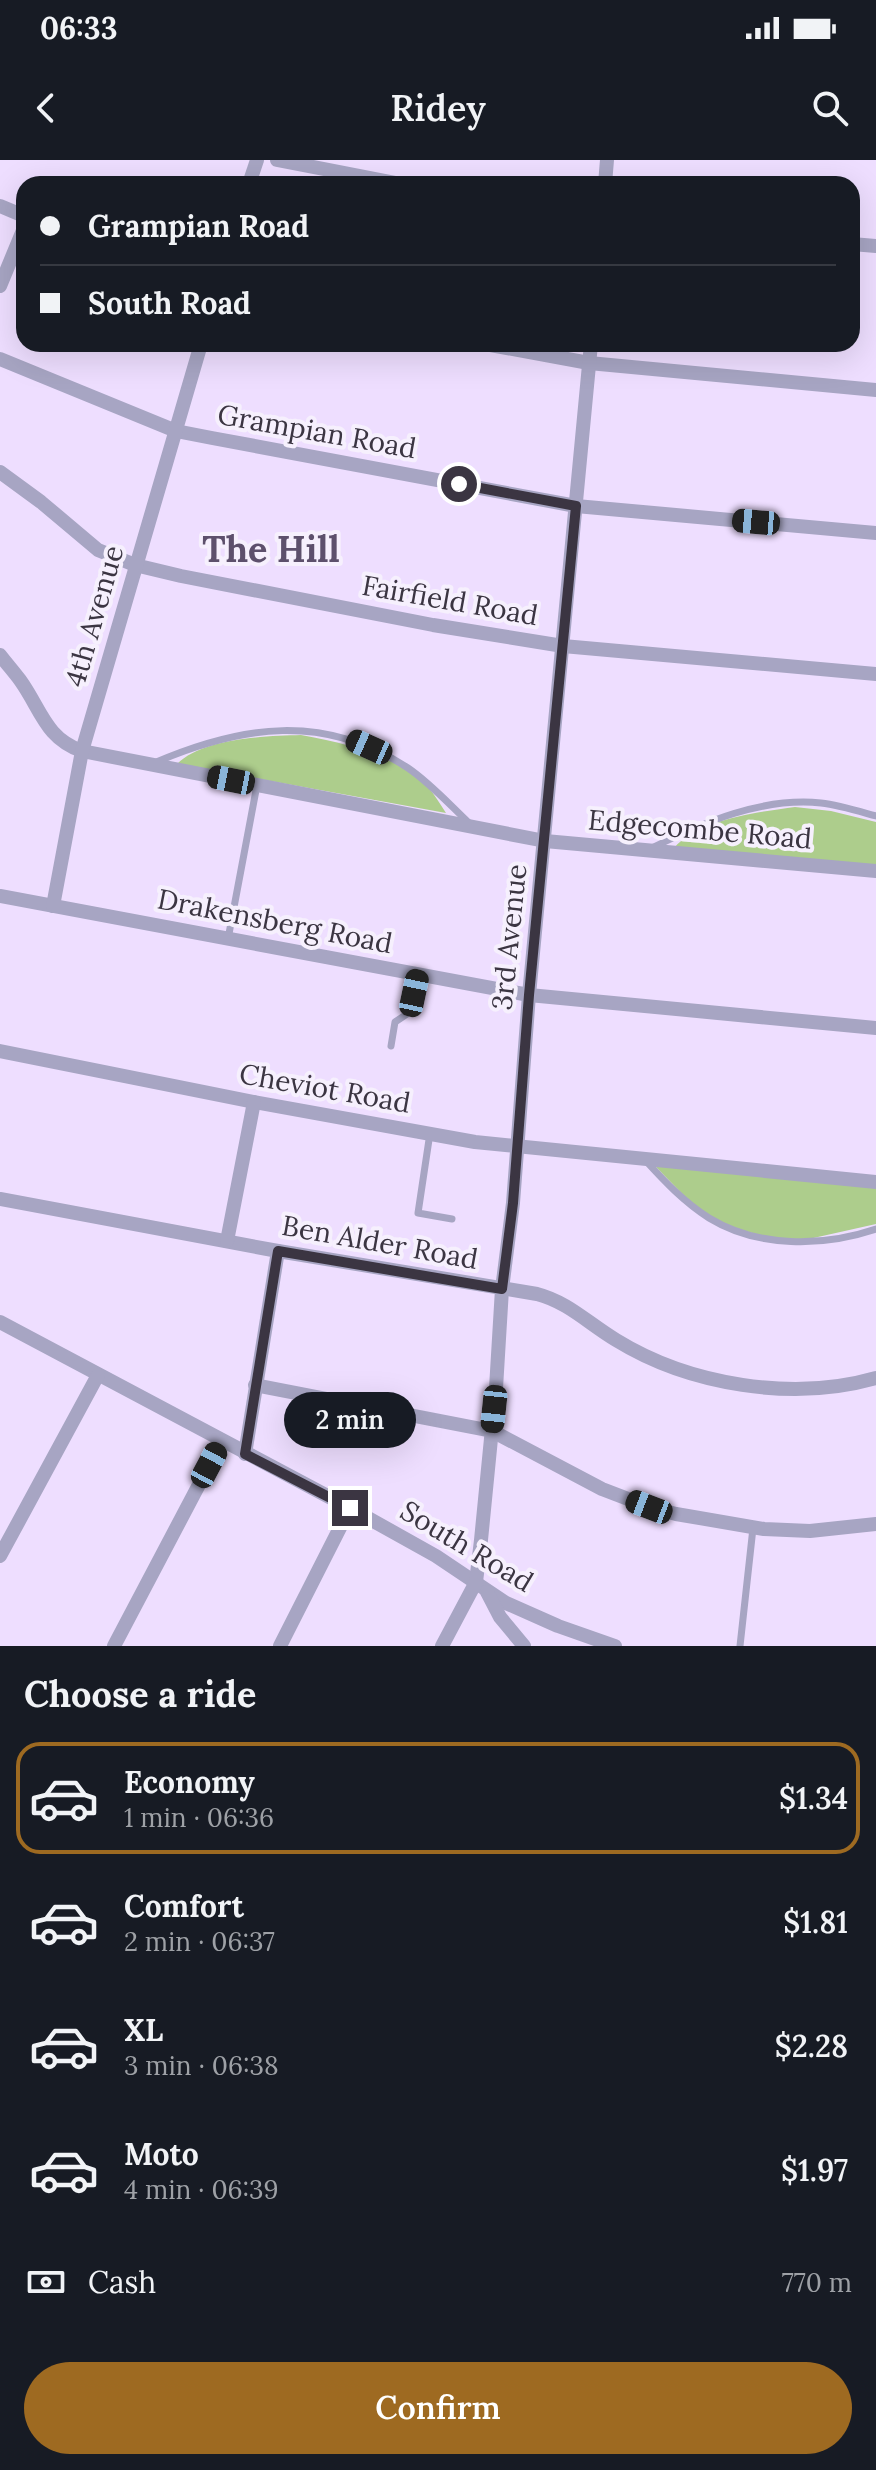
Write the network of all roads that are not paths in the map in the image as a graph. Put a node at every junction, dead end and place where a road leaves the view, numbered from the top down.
1 (277, 160) edge
2 (360, 176) edge
3 (16, 247) edge
4 (0, 286) edge
5 (199, 352) edge
6 (529, 352) edge
7 (590, 352) edge
8 (0, 359) edge
9 (589, 363) junction
10 (876, 390) edge
11 (176, 431) junction
12 (0, 472) edge
13 (576, 506) junction
14 (876, 533) edge
15 (135, 565) junction
16 (563, 646) junction
17 (0, 655) edge
18 (876, 674) edge
19 (82, 751) junction
20 (151, 764) junction
21 (257, 785) junction
22 (876, 816) edge
23 (473, 826) junction
24 (545, 841) junction
25 (648, 850) junction
26 (876, 871) edge
27 (0, 896) edge
28 (53, 906) junction
29 (228, 939) junction
30 (418, 974) junction
31 (529, 995) junction
32 (876, 1028) edge
33 (391, 1046) dead end
34 (0, 1051) edge
35 (254, 1102) junction
36 (430, 1133) junction
37 (517, 1147) junction
38 (643, 1159) junction
39 (876, 1182) edge
40 (0, 1199) edge
41 (452, 1219) dead end
42 (876, 1229) edge
43 (227, 1241) junction
44 (278, 1251) junction
45 (502, 1289) junction
46 (0, 1322) edge
47 (98, 1375) junction
48 (876, 1378) edge
49 (255, 1385) junction
50 (492, 1431) junction
51 (222, 1441) junction
52 (245, 1454) junction
53 (350, 1508) junction
54 (876, 1524) edge
55 (753, 1528) junction
56 (0, 1556) edge
57 (482, 1587) junction
58 (114, 1646) edge
59 (280, 1646) edge
60 (442, 1646) edge
61 (524, 1646) edge
62 (615, 1646) edge
63 (740, 1646) edge

1 - 2 street
3 - 4 street
5 - 11 street, 4th Avenue
6 - 9 street
7 - 9 street, 3rd Avenue
8 - 11 street, Grampian Road
9 - 10 street
9 - 13 street, 3rd Avenue
11 - 13 street, Grampian Road
11 - 15 street, 4th Avenue
12 - 15 street, Fairfield Road
13 - 14 street, Grampian Road
13 - 16 street, 3rd Avenue
15 - 16 street, Fairfield Road
15 - 19 street, 4th Avenue
16 - 18 street, Fairfield Road
16 - 24 street, 3rd Avenue
17 - 19 street, Edgecombe Road
19 - 20 street, Edgecombe Road
19 - 28 street, 4th Avenue
20 - 21 street, Edgecombe Road
20 - 23 lane
21 - 23 street, Edgecombe Road
21 - 29 lane
22 - 25 lane
23 - 24 street, Edgecombe Road
24 - 25 street, Edgecombe Road
24 - 31 street, 3rd Avenue
25 - 26 street, Edgecombe Road
27 - 28 street, Drakensberg Road
28 - 29 street, Drakensberg Road
29 - 30 street, Drakensberg Road
30 - 31 street, Drakensberg Road
30 - 33 lane
31 - 32 street, Drakensberg Road
31 - 37 street, 3rd Avenue
34 - 35 street, Cheviot Road
35 - 36 street, Cheviot Road
35 - 43 street
36 - 37 street, Cheviot Road
36 - 41 lane
37 - 38 street, Cheviot Road
37 - 45 street, 3rd Avenue
38 - 39 street, Cheviot Road
38 - 42 lane
40 - 43 street, Ben Alder Road
43 - 44 street, Ben Alder Road
44 - 45 street, Ben Alder Road
44 - 49 street
45 - 48 street, Ben Alder Road
45 - 50 street, 3rd Avenue
46 - 47 street, South Road
47 - 51 street, South Road
47 - 56 street
49 - 50 street
49 - 52 street
50 - 55 street
50 - 57 street, 3rd Avenue
51 - 52 street, South Road
51 - 58 street
52 - 53 street, South Road
53 - 57 street, South Road
53 - 59 street
54 - 55 street
55 - 63 lane
57 - 60 street
57 - 61 street
57 - 62 street, South Road

